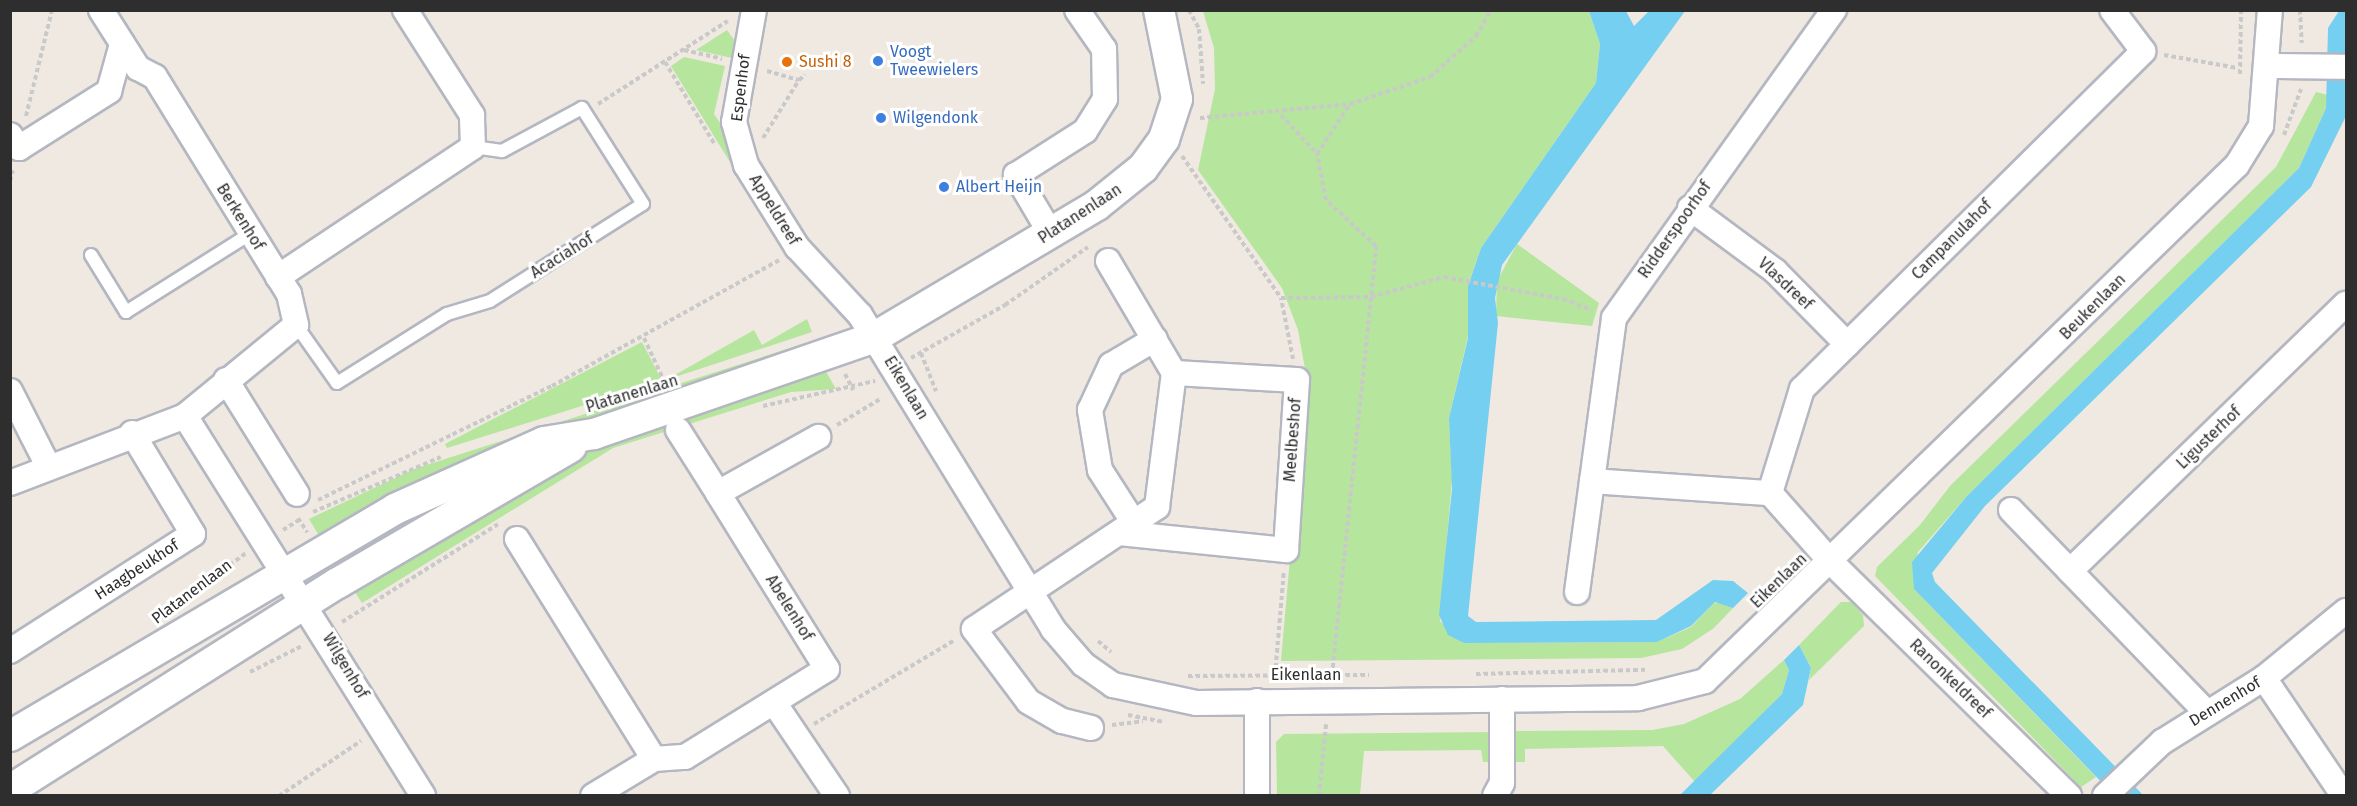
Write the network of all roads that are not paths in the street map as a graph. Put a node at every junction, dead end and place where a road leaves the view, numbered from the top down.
1 (101, 10) edge
2 (405, 10) edge
3 (1077, 10) edge
4 (1159, 10) edge
5 (1834, 10) edge
6 (2112, 10) edge
7 (2270, 10) edge
8 (744, 12) edge
9 (122, 44) junction
10 (2269, 66) junction
11 (2324, 68) edge
12 (15, 142) edge
13 (473, 147) junction
14 (746, 165) joint
15 (1690, 208) junction
16 (250, 234) junction
17 (1051, 234) junction
18 (91, 255) dead end
19 (1108, 261) dead end
20 (278, 277) junction
21 (2346, 304) edge
22 (296, 325) junction
23 (875, 337) junction
24 (1155, 339) junction
25 (1847, 344) junction
26 (1174, 373) junction
27 (226, 380) junction
28 (10, 391) edge
29 (185, 416) junction
30 (678, 430) dead end
31 (132, 433) junction
32 (594, 434) junction
33 (818, 437) road end
34 (50, 468) junction
35 (1592, 481) junction
36 (10, 483) edge
37 (718, 493) junction
38 (1770, 493) junction
39 (297, 494) road end
40 (2011, 510) dead end
41 (1127, 528) junction
42 (517, 539) dead end
43 (1832, 562) junction
44 (2070, 571) junction
45 (286, 573) junction
46 (1577, 592) dead end
47 (1031, 593) junction
48 (308, 606) junction
49 (2346, 611) edge
50 (10, 651) edge
51 (2264, 678) junction
52 (1502, 699) junction
53 (1257, 701) junction
54 (775, 704) junction
55 (2205, 711) junction
56 (1091, 728) road end
57 (10, 736) edge
58 (654, 759) junction
59 (10, 790) edge
60 (423, 795) edge
61 (593, 795) edge
62 (837, 795) edge
63 (1257, 795) edge
64 (1495, 795) edge
65 (2069, 795) edge
66 (2105, 795) edge
67 (2344, 795) edge

1 - 9 street, Berkenhof
2 - 13 street
3 - 17 street
4 - 17 street, Platanenlaan
5 - 15 street, Ridderspoorhof
6 - 25 street, Campanulahof
7 - 10 street, Beukenlaan
8 - 14 street, Espenhof
9 - 12 street
9 - 16 street, Berkenhof
10 - 11 street
10 - 43 street, Beukenlaan
13 - 20 street
13 - 22 lane, Acaciahof
14 - 23 street, Appeldreef
15 - 25 street, Vlasdreef
15 - 35 street, Ridderspoorhof
16 - 18 lane
16 - 20 street, Berkenhof
17 - 23 street, Platanenlaan
19 - 24 street
20 - 22 street, Berkenhof
21 - 44 street, Ligusterhof
22 - 27 street
23 - 32 street, Platanenlaan
23 - 47 street, Eikenlaan
24 - 26 street
24 - 41 street
25 - 38 street, Campanulahof
26 - 41 street
26 - 41 street, Meelbeshof
27 - 29 street
27 - 39 street
28 - 34 street
29 - 31 street
29 - 45 street
30 - 37 street, Abelenhof
31 - 34 street
31 - 50 street, Haagbeukhof
32 - 45 street, Platanenlaan
32 - 48 street, Platanenlaan
33 - 37 street
34 - 36 street
35 - 38 street
35 - 46 street, Ridderspoorhof
37 - 54 street, Abelenhof
38 - 43 street
40 - 44 street
41 - 47 street
42 - 58 street
43 - 52 street, Eikenlaan
43 - 65 street, Ranonkeldreef
44 - 55 street
45 - 48 street
45 - 57 street, Platanenlaan
47 - 53 street, Eikenlaan
47 - 56 street
48 - 59 street, Platanenlaan
48 - 60 street, Wilgenhof
49 - 51 street, Dennenhof
51 - 55 street, Dennenhof
51 - 67 street
52 - 53 street, Eikenlaan
52 - 64 street
53 - 63 street
54 - 58 street, Abelenhof
54 - 62 street
55 - 66 street, Dennenhof
58 - 61 street, Abelenhof

